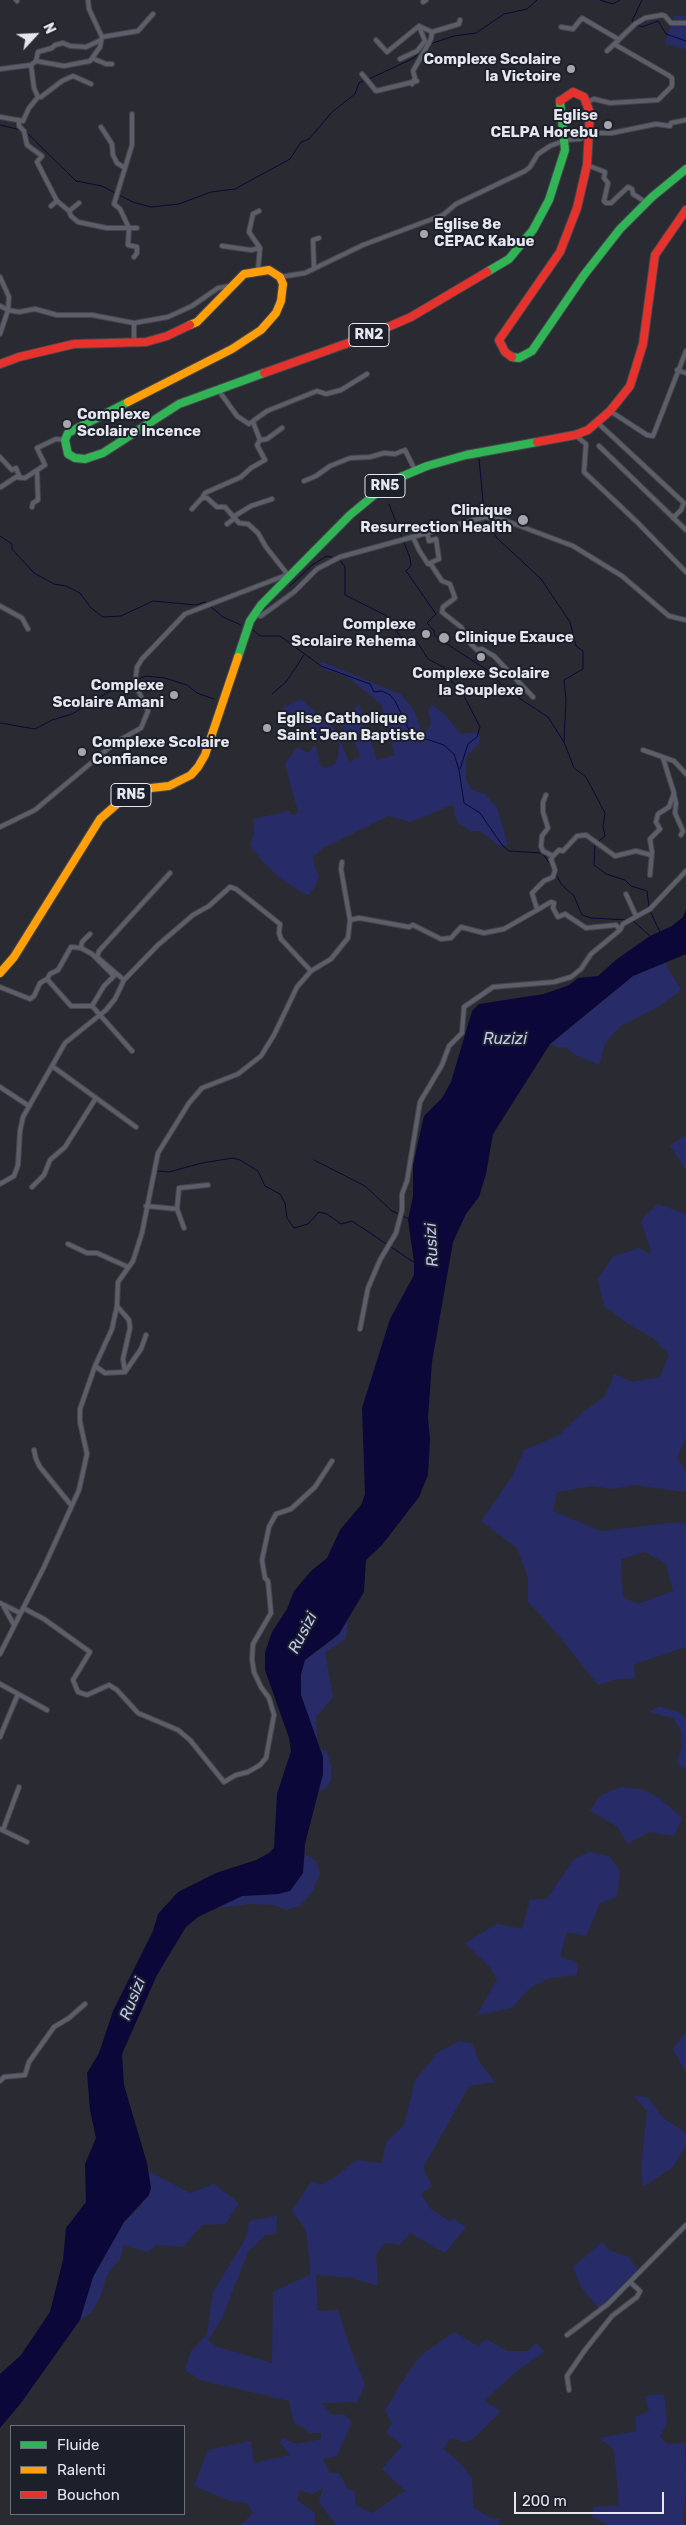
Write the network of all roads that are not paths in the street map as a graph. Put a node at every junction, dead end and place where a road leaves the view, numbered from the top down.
1 (88, 0) edge
2 (153, 14) dead end
3 (460, 20) dead end
4 (686, 23) edge
5 (419, 26) junction
6 (561, 27) dead end
7 (432, 32) junction
8 (101, 39) junction
9 (618, 39) junction
10 (376, 40) dead end
11 (614, 44) junction
12 (607, 51) dead end
13 (92, 58) junction
14 (400, 59) dead end
15 (36, 61) junction
16 (112, 64) dead end
17 (31, 65) junction
18 (0, 69) edge
19 (362, 74) dead end
20 (417, 81) dead end
21 (91, 84) dead end
22 (412, 84) junction
23 (38, 97) junction
24 (587, 102) junction
25 (132, 114) dead end
26 (0, 116) edge
27 (19, 120) junction
28 (686, 120) edge
29 (102, 127) dead end
30 (589, 133) junction
31 (566, 140) junction
32 (587, 165) junction
33 (125, 168) junction
34 (686, 169) edge
35 (57, 201) junction
36 (79, 203) dead end
37 (647, 203) junction
38 (51, 206) dead end
39 (686, 210) edge
40 (70, 211) junction
41 (259, 211) dead end
42 (128, 228) junction
43 (137, 228) dead end
44 (319, 238) dead end
45 (222, 246) dead end
46 (260, 248) junction
47 (134, 257) dead end
48 (314, 268) junction
49 (258, 270) junction
50 (0, 277) edge
51 (280, 277) junction
52 (229, 286) junction
53 (0, 306) edge
54 (8, 310) junction
55 (134, 322) junction
56 (0, 334) edge
57 (134, 343) junction
58 (686, 351) edge
59 (0, 364) edge
60 (677, 370) junction
61 (686, 373) edge
62 (367, 374) dead end
63 (218, 390) junction
64 (610, 410) junction
65 (254, 422) junction
66 (598, 423) junction
67 (282, 428) dead end
68 (575, 435) junction
69 (65, 440) junction
70 (260, 440) junction
71 (599, 446) dead end
72 (0, 457) edge
73 (415, 470) junction
74 (37, 471) junction
75 (20, 478) junction
76 (304, 481) dead end
77 (1, 486) edge
78 (202, 498) junction
79 (272, 499) dead end
80 (32, 507) dead end
81 (192, 508) dead end
82 (234, 518) junction
83 (673, 518) junction
84 (227, 524) dead end
85 (686, 530) edge
86 (427, 532) junction
87 (413, 537) junction
88 (430, 563) junction
89 (686, 572) edge
90 (291, 573) junction
91 (0, 606) edge
92 (255, 615) junction
93 (686, 620) edge
94 (28, 628) dead end
95 (532, 697) dead end
96 (643, 750) dead end
97 (663, 758) junction
98 (686, 774) edge
99 (674, 793) junction
100 (546, 795) dead end
101 (0, 827) edge
102 (681, 835) dead end
103 (651, 855) junction
104 (552, 856) junction
105 (342, 862) dead end
106 (686, 871) edge
107 (170, 873) dead end
108 (650, 875) dead end
109 (626, 894) dead end
110 (537, 909) junction
111 (634, 917) junction
112 (350, 920) junction
113 (620, 930) junction
114 (90, 934) dead end
115 (81, 948) junction
116 (312, 971) junction
117 (0, 973) edge
118 (47, 980) junction
119 (124, 980) junction
120 (0, 987) edge
121 (92, 1006) junction
122 (100, 1014) junction
123 (132, 1050) dead end
124 (52, 1066) junction
125 (0, 1088) edge
126 (96, 1098) junction
127 (29, 1106) junction
128 (136, 1127) dead end
129 (0, 1184) edge
130 (208, 1185) dead end
131 (32, 1187) dead end
132 (146, 1206) junction
133 (177, 1209) junction
134 (184, 1228) dead end
135 (68, 1244) dead end
136 (128, 1267) junction
137 (117, 1306) junction
138 (360, 1329) dead end
139 (146, 1335) dead end
140 (95, 1366) junction
141 (124, 1372) junction
142 (34, 1450) dead end
143 (332, 1461) dead end
144 (71, 1505) junction
145 (0, 1603) edge
146 (4, 1606) junction
147 (22, 1608) junction
148 (20, 1613) junction
149 (14, 1625) junction
150 (0, 1654) edge
151 (0, 1684) edge
152 (18, 1694) junction
153 (47, 1710) dead end
154 (0, 1737) edge
155 (19, 1788) dead end
156 (2, 1830) edge
157 (27, 1842) dead end
158 (85, 2004) dead end
159 (0, 2081) edge
160 (686, 2225) edge
161 (630, 2282) junction
162 (567, 2335) dead end
163 (569, 2390) dead end

1 - 8 street
2 - 8 street
3 - 7 street
4 - 9 street
5 - 7 street
5 - 10 street
5 - 14 street
6 - 9 street
7 - 22 street
8 - 13 street
8 - 15 street
9 - 11 street
11 - 12 street
11 - 24 street
13 - 15 street
13 - 16 street
15 - 17 street
17 - 18 street
17 - 23 street
19 - 22 street
20 - 22 street
21 - 23 street
23 - 27 street
24 - 30 highway
24 - 31 highway, RN2
25 - 33 street
26 - 27 street
27 - 35 street
28 - 30 street
29 - 33 street
30 - 31 street
30 - 32 highway
31 - 48 street
31 - 63 highway, RN2
32 - 37 street
32 - 37 highway
33 - 42 street
34 - 37 highway
35 - 38 street
35 - 40 street
36 - 40 street
39 - 64 highway, RN5
40 - 42 street
41 - 46 street
42 - 43 street
42 - 47 street
44 - 48 street
45 - 46 street
46 - 49 street
48 - 51 street
49 - 51 highway
49 - 52 highway
50 - 54 street
51 - 69 highway
52 - 55 street
52 - 57 highway
53 - 54 street
54 - 55 street
54 - 56 street
55 - 57 street
57 - 59 highway
58 - 60 street
60 - 61 street
60 - 64 street
62 - 65 street
63 - 65 street
63 - 69 highway, RN2
64 - 66 highway, RN5
65 - 70 street
66 - 68 highway, RN5
66 - 83 street
67 - 70 street
68 - 73 highway, RN5
68 - 89 street
69 - 74 street
70 - 78 street
71 - 83 street
72 - 75 street
73 - 76 street
73 - 90 highway, RN5
74 - 75 street
74 - 80 street
75 - 77 street
78 - 81 street
78 - 82 street
79 - 82 street
82 - 84 street
82 - 90 street
83 - 85 street
86 - 87 street
86 - 88 street
86 - 93 street
87 - 88 street
87 - 92 street
88 - 95 street
90 - 92 highway, RN5
90 - 101 street
91 - 94 street
92 - 117 highway, RN5
96 - 97 street
97 - 98 street
97 - 99 street
99 - 102 street
99 - 103 street
100 - 104 street
103 - 104 street
103 - 108 street
104 - 110 street
105 - 112 street
106 - 111 street
107 - 119 street
109 - 111 street
110 - 112 street
110 - 113 street
111 - 113 street
112 - 116 street
113 - 138 street
114 - 115 street
115 - 118 street
115 - 121 street
116 - 119 street
116 - 132 street
118 - 120 street
118 - 121 street
119 - 122 street
121 - 122 street
122 - 123 street
122 - 124 street
124 - 126 street
124 - 127 street
125 - 127 street
126 - 128 street
126 - 131 street
127 - 129 street
130 - 133 street
132 - 133 street
132 - 136 street
133 - 134 street
135 - 136 street
136 - 137 street
137 - 140 street
137 - 141 street
139 - 141 street
140 - 141 street
140 - 144 street
142 - 144 street
143 - 147 street
144 - 147 street
145 - 146 street
146 - 148 street
146 - 149 street
147 - 148 street
148 - 149 street
149 - 150 street
151 - 152 street
152 - 153 street
152 - 154 street
155 - 156 street
156 - 157 street
158 - 159 street
160 - 161 street
161 - 162 street
161 - 163 street

